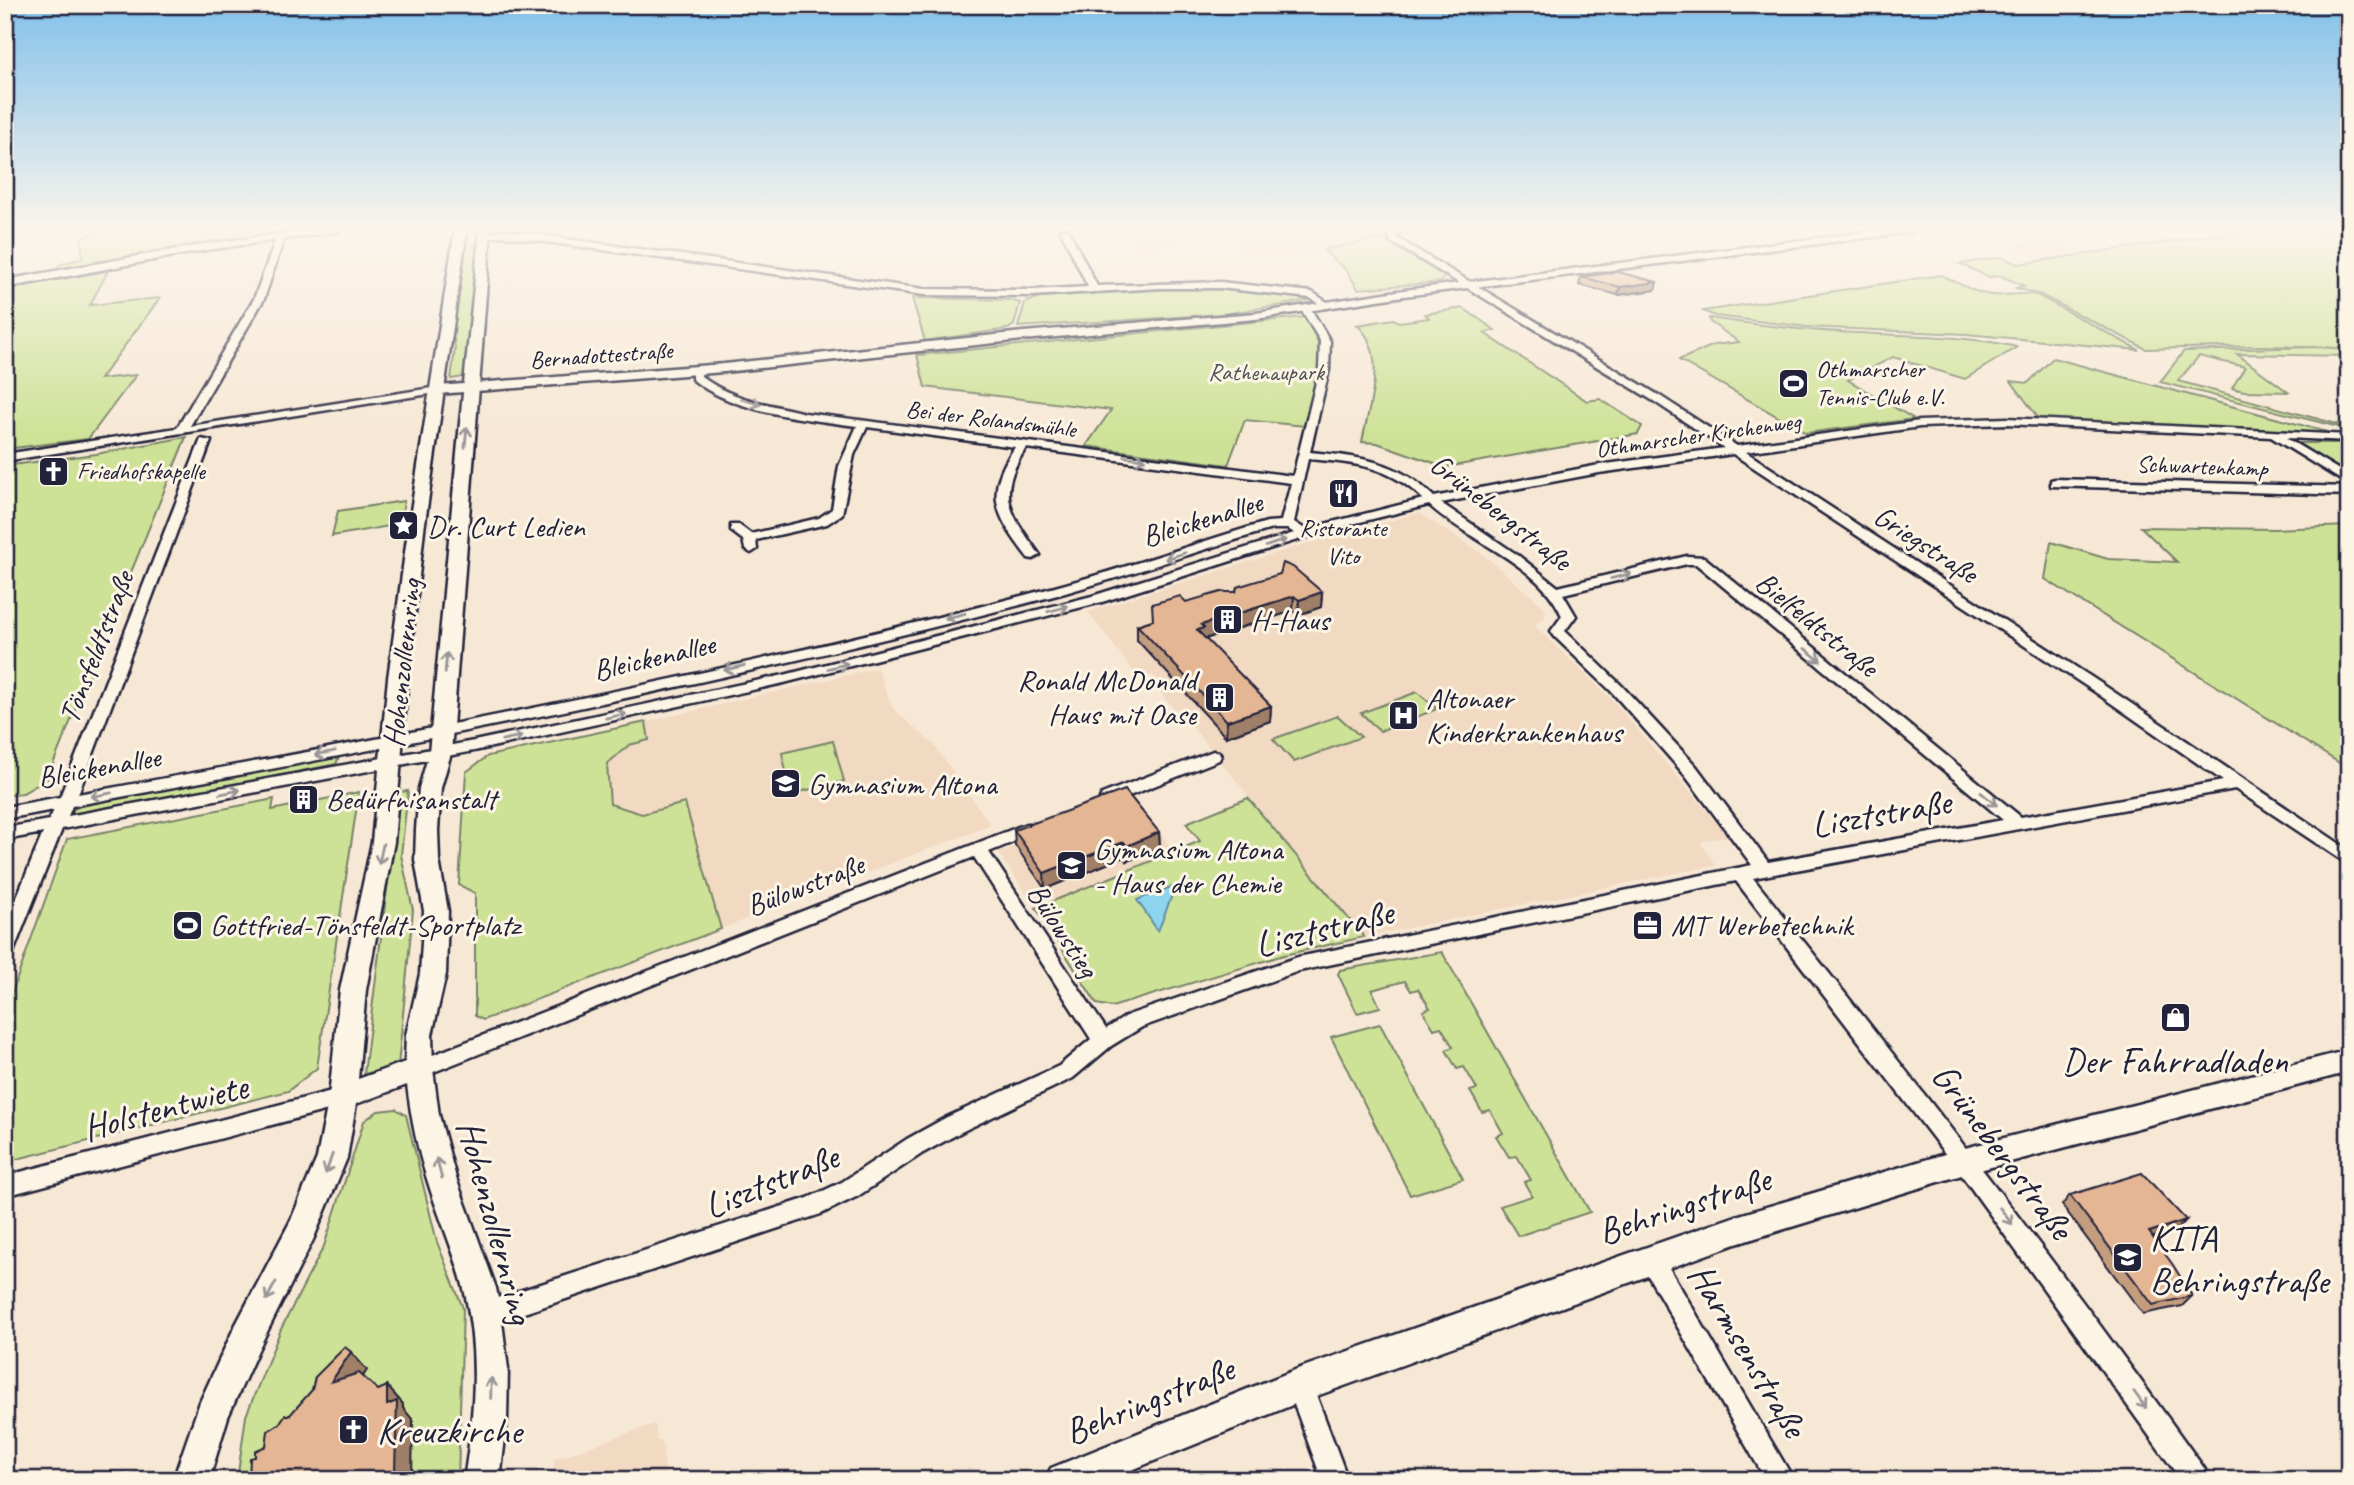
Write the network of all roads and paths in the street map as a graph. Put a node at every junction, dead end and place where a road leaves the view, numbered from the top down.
1 (259, 298) edge
2 (451, 298) edge
3 (480, 298) edge
4 (1317, 298) edge
5 (1379, 298) edge
6 (1490, 298) edge
7 (1328, 306) junction
8 (1306, 309) junction
9 (697, 370) junction
10 (472, 387) junction
11 (438, 390) junction
12 (863, 425) junction
13 (181, 431) junction
14 (2275, 436) junction
15 (2349, 438) edge
16 (205, 440) dead end
17 (1023, 444) junction
18 (1734, 451) junction
19 (1304, 455) junction
20 (5, 458) edge
21 (1296, 480) junction
22 (2349, 481) edge
23 (2055, 483) dead end
24 (2349, 491) edge
25 (1432, 501) junction
26 (1287, 524) junction
27 (735, 528) dead end
28 (1304, 534) junction
29 (1033, 555) dead end
30 (1555, 592) junction
31 (441, 742) junction
32 (391, 751) junction
33 (1213, 756) dead end
34 (2239, 783) junction
35 (66, 802) junction
36 (1086, 806) edge
37 (5, 813) edge
38 (1051, 820) edge
39 (2017, 822) junction
40 (55, 825) junction
41 (5, 834) edge
42 (978, 849) junction
43 (2349, 859) edge
44 (1764, 869) junction
45 (1740, 874) junction
46 (5, 950) edge
47 (1104, 1040) junction
48 (2349, 1061) edge
49 (419, 1069) junction
50 (343, 1097) junction
51 (1965, 1161) junction
52 (5, 1186) edge
53 (1651, 1259) junction
54 (485, 1314) junction
55 (1300, 1385) junction
56 (191, 1480) edge
57 (482, 1480) edge
58 (1063, 1480) edge
59 (1335, 1480) edge
60 (1781, 1480) edge
61 (2197, 1480) edge

1 - 13 street
2 - 11 main road, Hohenzollernring
3 - 10 main road, Hohenzollernring
4 - 7 street
5 - 7 street, Bernadottestraße
6 - 18 street, Griegstraße
7 - 8 street, Bernadottestraße
8 - 9 street, Bernadottestraße
8 - 19 street
9 - 10 street, Bernadottestraße
9 -> 12 street, Bei der Rolandsmühle
10 - 11 street, Bernadottestraße
31 -> 10 main road, Hohenzollernring
11 - 13 street, Bernadottestraße
11 - 32 main road, Hohenzollernring
12 - 17 street, Bei der Rolandsmühle
12 - 27 street
13 - 20 street, Bernadottestraße
14 - 15 street, Othmarscher Kirchenweg
14 - 18 street, Othmarscher Kirchenweg
14 - 22 street, Schwartenkamp
16 - 35 street, Tönsfeldtstraße
17 -> 21 street, Bei der Rolandsmühle
17 - 29 street
18 - 25 street, Othmarscher Kirchenweg
18 - 34 street, Griegstraße
19 - 21 street
19 - 25 street, Grünebergstraße
21 - 26 street
23 - 24 street, Schwartenkamp
25 - 28 street, Bleickenallee
25 - 30 street, Grünebergstraße
26 - 28 street, Bleickenallee
26 -> 31 street, Bleickenallee
31 -> 28 street, Bleickenallee
30 -> 39 street, Bielfeldtstraße
30 - 44 street, Grünebergstraße
31 - 32 street, Bleickenallee
31 - 49 main road, Hohenzollernring
32 -> 35 street, Bleickenallee
40 -> 32 street, Bleickenallee
32 -> 50 main road, Hohenzollernring
33 - 36 street
34 - 39 street, Lisztstraße
34 - 43 street, Griegstraße
35 - 37 street, Bleickenallee
35 - 40 street, Tönsfeldtstraße
38 - 42 street, Bülowstraße
39 - 44 street, Lisztstraße
40 - 41 street, Bleickenallee
40 - 46 street, Tönsfeldtstraße
42 - 47 street, Bülowstieg
42 - 49 street, Bülowstraße
44 - 45 street, Lisztstraße
45 - 47 street, Lisztstraße
45 - 51 street, Grünebergstraße
47 - 54 street, Lisztstraße
48 - 51 main road, Behringstraße
49 - 50 main road
54 -> 49 main road, Hohenzollernring
50 - 52 street, Holstentwiete
50 -> 56 main road, Hohenzollernring
51 - 53 main road, Behringstraße
51 -> 61 street, Grünebergstraße
53 - 55 main road, Behringstraße
53 - 60 street, Harmsenstraße
57 -> 54 main road, Hohenzollernring
55 - 58 main road, Behringstraße
55 - 59 street

